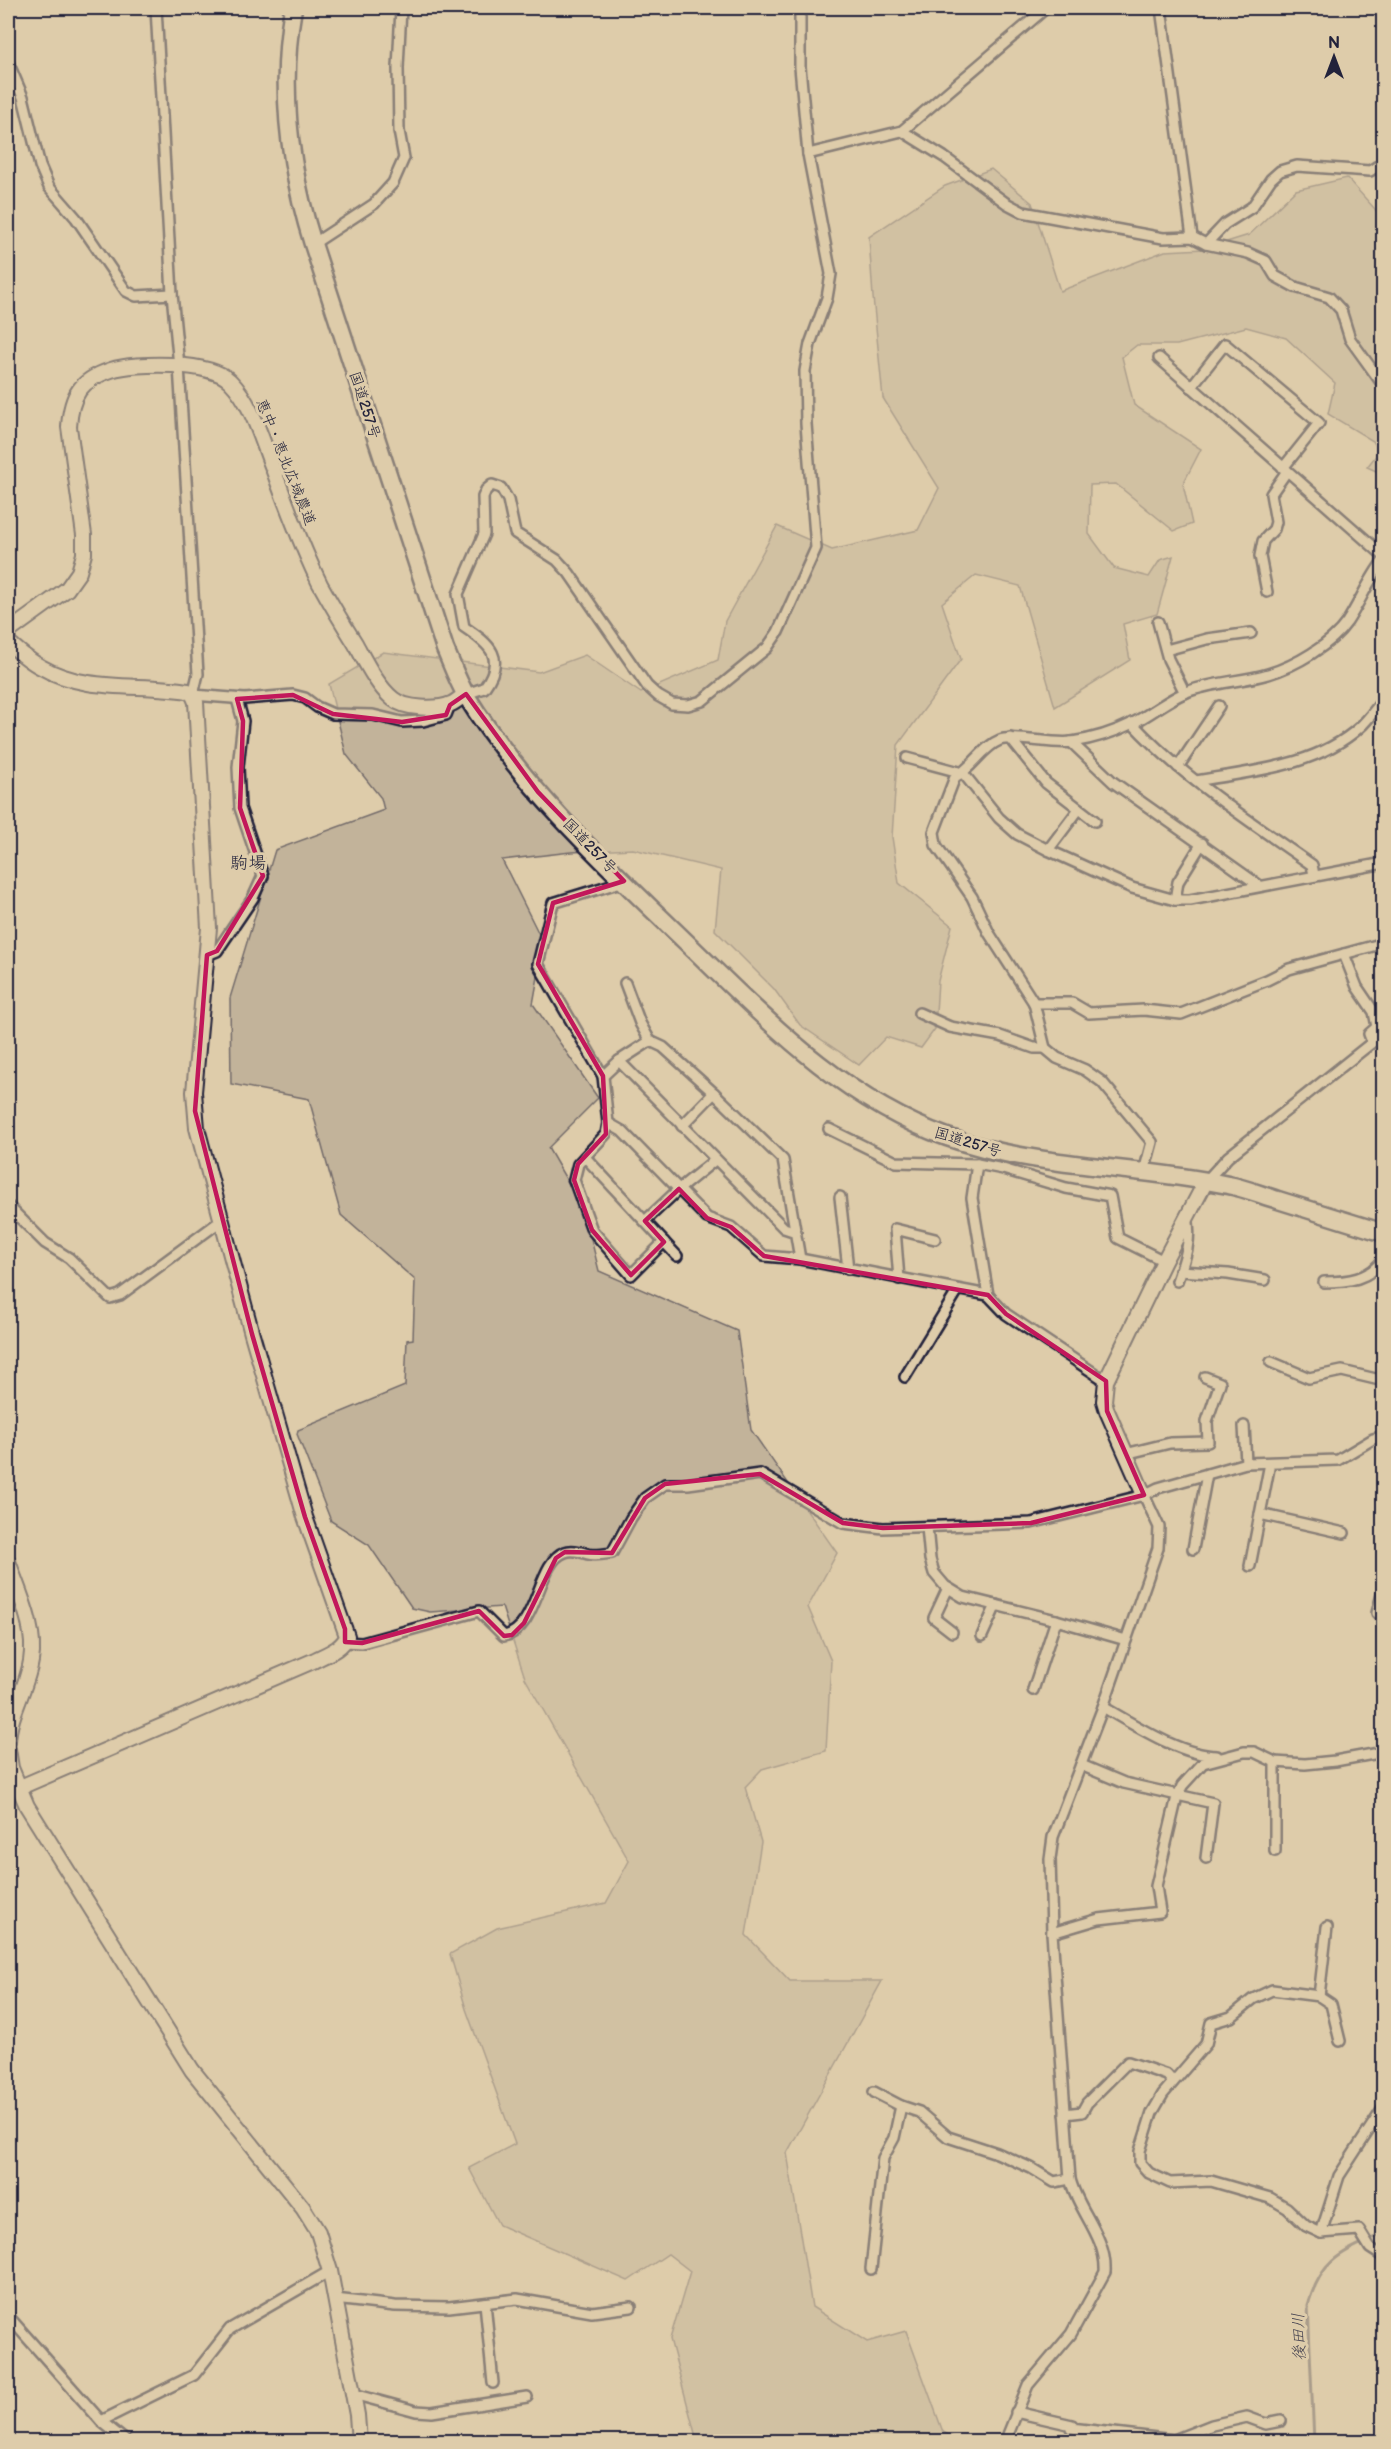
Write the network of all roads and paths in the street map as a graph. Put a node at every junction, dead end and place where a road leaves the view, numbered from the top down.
1 (156, 8) edge
2 (292, 8) edge
3 (401, 8) edge
4 (800, 8) edge
5 (1046, 8) edge
6 (1161, 8) edge
7 (8, 62) edge
8 (902, 131) junction
9 (808, 154) junction
10 (1383, 162) edge
11 (1192, 237) junction
12 (313, 244) junction
13 (1206, 244) junction
14 (172, 294) junction
15 (1159, 358) dead end
16 (179, 366) junction
17 (1383, 386) edge
18 (1191, 387) junction
19 (1285, 470) junction
20 (1383, 558) edge
21 (1267, 592) dead end
22 (1158, 622) dead end
23 (8, 632) edge
24 (1251, 633) dead end
25 (8, 642) edge
26 (1166, 650) junction
27 (1185, 693) junction
28 (466, 694) junction
29 (193, 695) junction
30 (237, 699) junction
31 (1383, 699) edge
32 (450, 705) junction
33 (1219, 706) dead end
34 (1132, 723) junction
35 (1010, 738) junction
36 (1071, 742) junction
37 (907, 758) dead end
38 (1178, 767) junction
39 (963, 773) junction
40 (1196, 781) junction
41 (1079, 809) junction
42 (1095, 821) dead end
43 (1202, 843) junction
44 (1048, 850) junction
45 (1383, 863) edge
46 (1314, 875) junction
47 (624, 881) junction
48 (1260, 886) junction
49 (1174, 900) junction
50 (1383, 943) edge
51 (1344, 954) junction
52 (207, 955) junction
53 (625, 983) dead end
54 (1034, 1004) junction
55 (919, 1013) dead end
56 (1383, 1033) edge
57 (650, 1041) junction
58 (1372, 1042) junction
59 (1045, 1048) junction
60 (619, 1061) junction
61 (603, 1076) junction
62 (714, 1093) junction
63 (608, 1123) junction
64 (682, 1126) junction
65 (829, 1129) dead end
66 (585, 1157) junction
67 (715, 1160) junction
68 (977, 1164) junction
69 (1144, 1172) junction
70 (1206, 1181) junction
71 (679, 1189) junction
72 (840, 1197) dead end
73 (8, 1206) edge
74 (1187, 1217) junction
75 (222, 1220) junction
76 (645, 1221) junction
77 (796, 1232) junction
78 (1383, 1233) edge
79 (935, 1239) dead end
80 (664, 1242) junction
81 (677, 1256) dead end
82 (1383, 1258) edge
83 (800, 1259) junction
84 (1164, 1261) junction
85 (848, 1269) junction
86 (1180, 1271) junction
87 (899, 1279) junction
88 (1265, 1280) dead end
89 (1177, 1281) dead end
90 (1324, 1282) dead end
91 (958, 1290) junction
92 (988, 1295) junction
93 (1272, 1362) dead end
94 (905, 1377) dead end
95 (1205, 1377) dead end
96 (1106, 1381) junction
97 (1383, 1381) edge
98 (1244, 1426) dead end
99 (1383, 1436) edge
100 (1125, 1454) junction
101 (1246, 1463) junction
102 (1269, 1463) junction
103 (1207, 1474) junction
104 (1144, 1495) junction
105 (1260, 1514) junction
106 (927, 1527) junction
107 (1344, 1533) dead end
108 (1193, 1549) dead end
109 (8, 1561) edge
110 (1250, 1566) dead end
111 (1383, 1587) edge
112 (948, 1588) junction
113 (996, 1605) junction
114 (1377, 1613) dead end
115 (1056, 1620) junction
116 (952, 1632) dead end
117 (982, 1636) dead end
118 (1126, 1640) junction
119 (345, 1642) junction
120 (1033, 1690) dead end
121 (1103, 1707) junction
122 (8, 1742) edge
123 (8, 1749) edge
124 (1383, 1752) edge
125 (1222, 1756) junction
126 (1275, 1762) junction
127 (1081, 1765) junction
128 (13, 1790) edge
129 (1179, 1794) junction
130 (1275, 1851) dead end
131 (1206, 1858) dead end
132 (1327, 1927) dead end
133 (1052, 1933) junction
134 (1319, 1996) junction
135 (1340, 2041) dead end
136 (1173, 2082) junction
137 (874, 2092) dead end
138 (901, 2106) junction
139 (1383, 2107) edge
140 (1065, 2114) junction
141 (1070, 2179) junction
142 (1321, 2233) junction
143 (1383, 2257) edge
144 (871, 2269) dead end
145 (330, 2271) junction
146 (335, 2299) junction
147 (485, 2303) junction
148 (631, 2307) dead end
149 (8, 2316) edge
150 (493, 2383) dead end
151 (353, 2394) junction
152 (527, 2397) dead end
153 (1016, 2412) junction
154 (101, 2421) junction
155 (1281, 2421) dead end
156 (127, 2442) edge
157 (359, 2442) edge
158 (1005, 2442) edge

1 - 14 street
2 - 12 highway, 国道257号
3 - 12 street
4 - 9 street
5 - 8 street
6 - 11 street
7 - 14 street
8 - 9 street
8 - 11 street
9 - 28 street
10 - 13 street
11 - 13 street
12 - 28 highway, 国道257号
13 - 17 street
14 - 16 street
15 - 18 street
16 - 23 street, 恵中・恵北広域農道
16 - 29 street
16 - 32 street, 恵中・恵北広域農道
18 - 19 street
18 - 19 street
19 - 20 street
19 - 21 street
20 - 27 street
22 - 26 street
24 - 26 street
25 - 29 street
26 - 27 street
27 - 34 street
28 - 32 street
28 - 47 highway, 国道257号
29 - 30 street
29 - 52 street
30 - 32 street
30 - 52 street
31 - 40 street
33 - 38 street
34 - 36 street
34 - 38 street
35 - 36 street
35 - 39 street
35 - 41 street
36 - 43 street
37 - 39 street
38 - 40 street
39 - 44 street
39 - 54 street
40 - 46 street
41 - 42 street
41 - 44 street
43 - 48 street
43 - 49 street
44 - 49 street
45 - 46 street
46 - 48 street
47 - 61 street
47 - 69 highway, 国道257号
48 - 49 street
50 - 51 street
51 - 54 street
51 - 58 street
52 - 75 street
53 - 57 street
54 - 59 street
55 - 59 street
56 - 58 street
57 - 60 street
57 - 62 street
58 - 70 street
59 - 69 street
60 - 61 street
60 - 64 street
61 - 63 street
62 - 64 street
62 - 77 street
63 - 66 street
63 - 71 street
64 - 67 street
65 - 68 street
66 - 76 street
66 - 80 street
67 - 71 street
67 - 77 street
68 - 84 street
68 - 92 street
69 - 70 highway, 国道257号
70 - 74 street
70 - 78 highway, 国道257号
71 - 76 street
71 - 83 street
72 - 85 street
73 - 75 street
74 - 84 street
74 - 86 street
75 - 119 street
76 - 80 street
77 - 83 street
79 - 87 street
80 - 81 street
82 - 90 street
83 - 85 street
84 - 96 street
85 - 87 street
86 - 88 street
86 - 89 street
87 - 91 street
91 - 92 street
91 - 94 street
92 - 96 street
93 - 97 street
95 - 100 street
96 - 100 street
98 - 101 street
99 - 102 street
100 - 104 street
101 - 102 street
101 - 103 street
102 - 105 street
103 - 104 street
103 - 108 street
104 - 106 street
104 - 118 street
105 - 107 street
105 - 110 street
106 - 112 street
106 - 119 street
109 - 122 street
111 - 114 street
112 - 113 street
112 - 116 street
113 - 115 street
113 - 117 street
115 - 118 street
115 - 120 street
118 - 121 street
119 - 128 street
121 - 125 street
121 - 127 street
123 - 128 street
124 - 126 street
125 - 126 street
125 - 129 street
126 - 130 street
127 - 129 street
127 - 133 street
128 - 145 street
129 - 131 street
129 - 133 street
132 - 134 street
133 - 140 street
134 - 135 street
134 - 136 street
136 - 140 street
136 - 142 street
137 - 138 street
138 - 141 street
138 - 144 street
139 - 142 street
140 - 141 street
141 - 153 street
142 - 143 street
145 - 146 street
145 - 154 street
146 - 147 street
146 - 151 street
147 - 148 street
147 - 150 street
149 - 154 street
151 - 152 street
151 - 157 street
153 - 155 street
153 - 158 street
154 - 156 street

